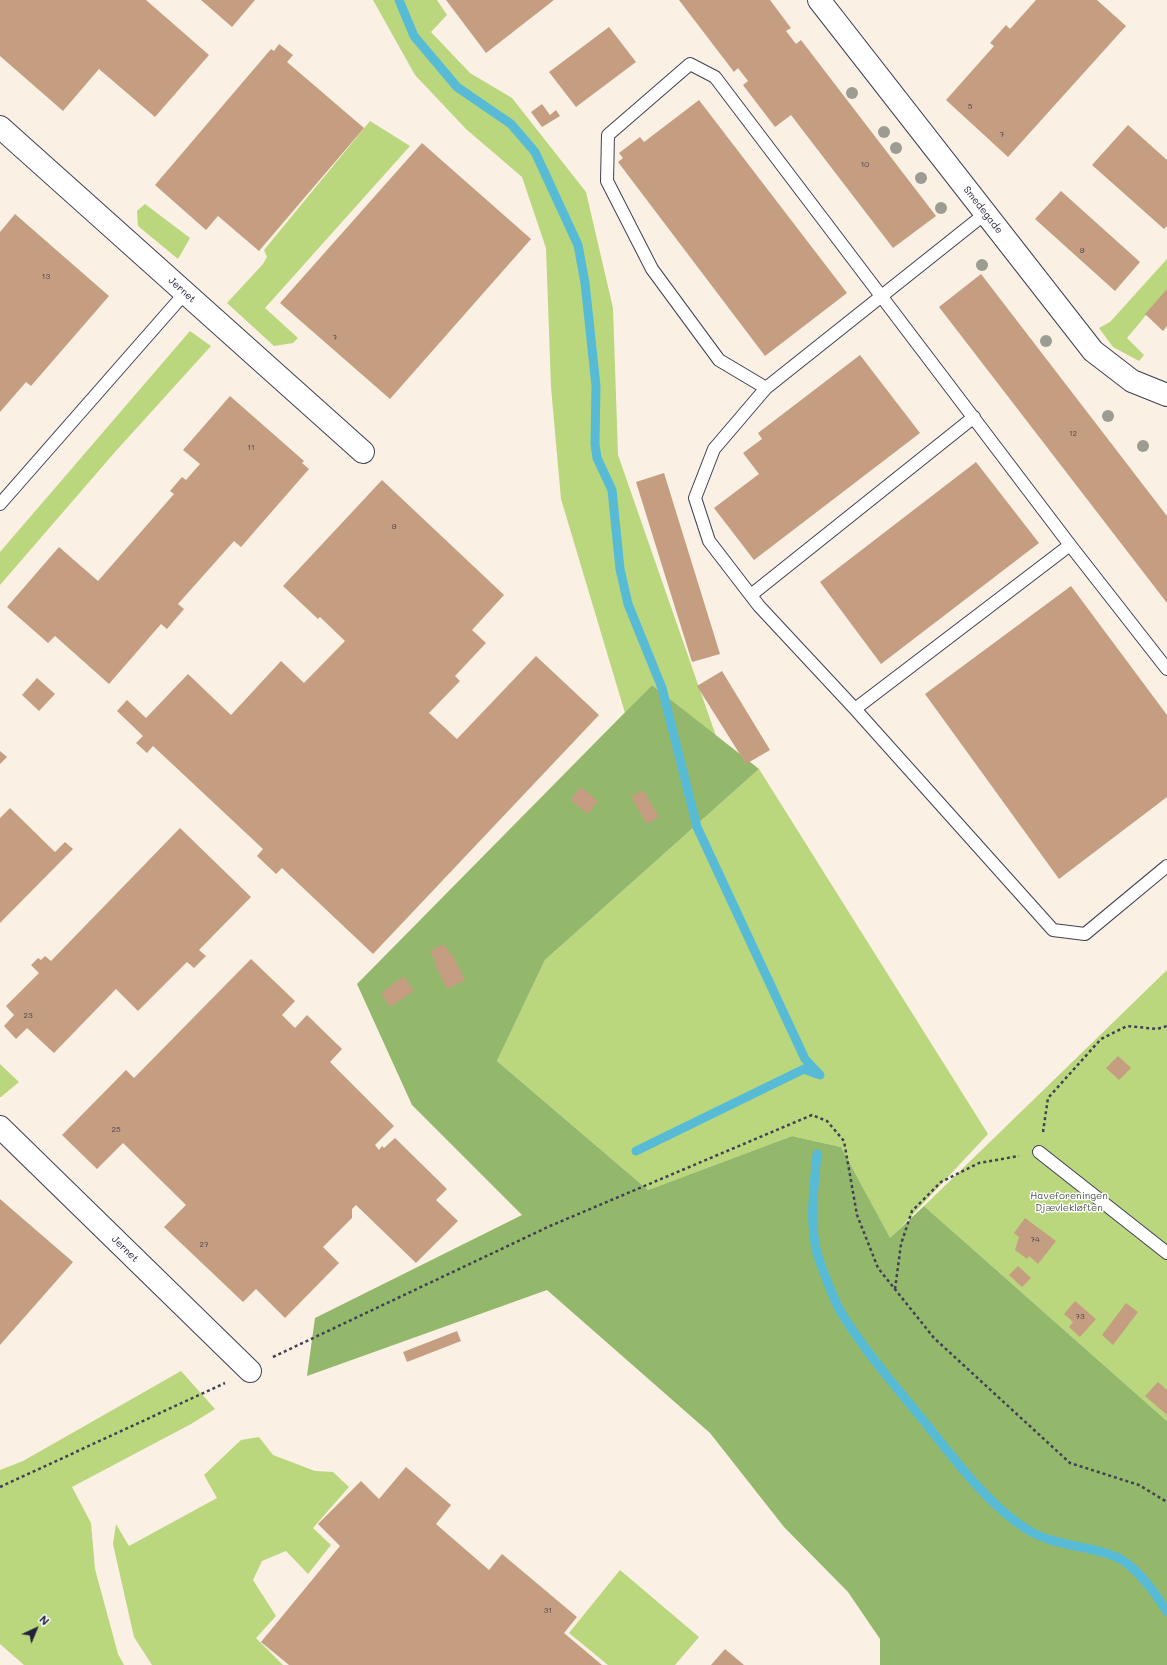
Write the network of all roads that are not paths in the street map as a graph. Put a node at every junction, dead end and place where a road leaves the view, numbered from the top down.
1 (819, 0) edge
2 (0, 127) edge
3 (986, 213) junction
4 (185, 293) junction
5 (882, 296) junction
6 (766, 388) junction
7 (1167, 395) edge
8 (974, 417) junction
9 (363, 452) dead end
10 (0, 504) edge
11 (1070, 545) junction
12 (751, 596) junction
13 (1167, 669) edge
14 (855, 709) junction
15 (1167, 866) edge
16 (0, 1126) edge
17 (1039, 1152) road end
18 (1167, 1253) edge
19 (250, 1371) road end

1 - 3 street, Smedegade
2 - 4 street, Jernet
3 - 5 lane
3 - 7 street, Smedegade
4 - 9 street, Jernet
4 - 10 lane
5 - 6 lane
5 - 6 lane
5 - 8 lane
6 - 12 lane
8 - 11 lane
8 - 12 lane
11 - 13 lane
11 - 14 lane
12 - 14 lane
14 - 15 lane
16 - 19 street, Jernet
17 - 18 lane

